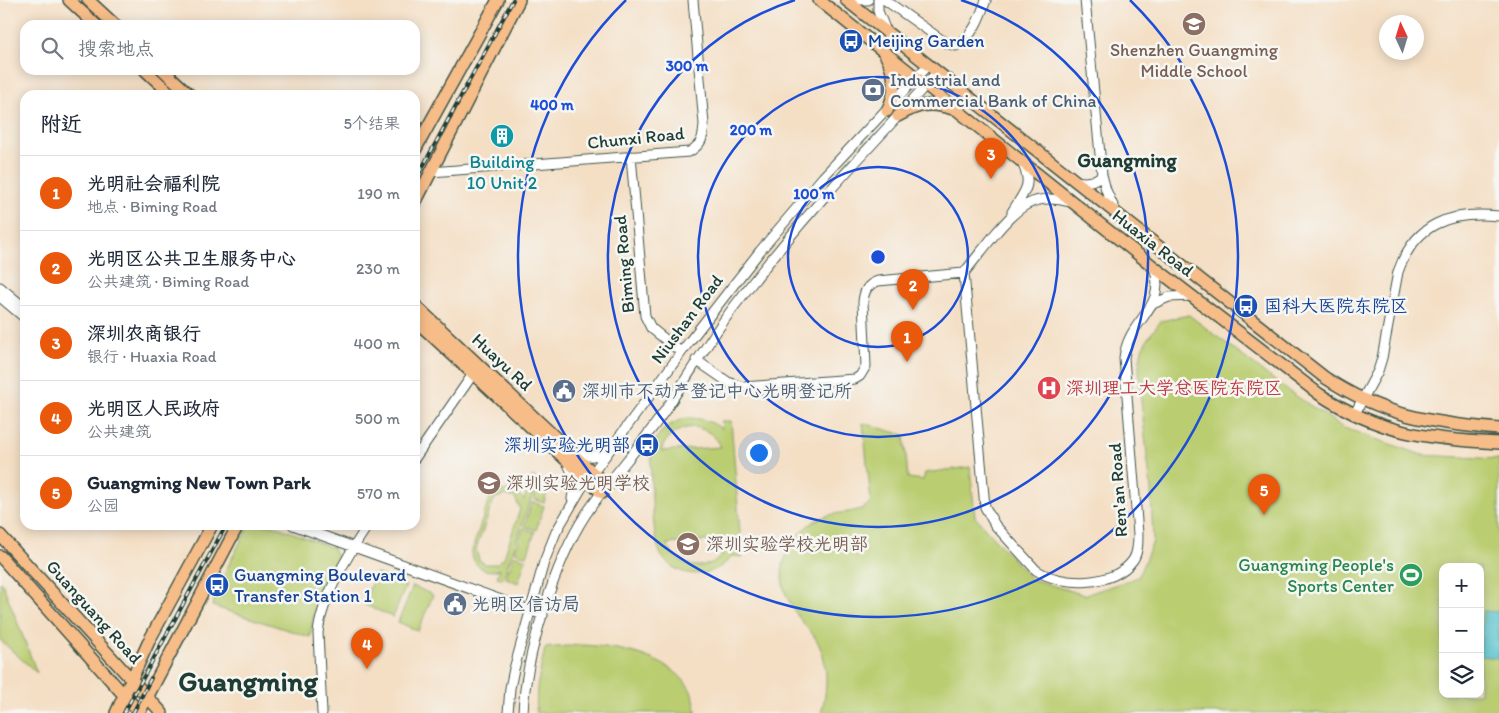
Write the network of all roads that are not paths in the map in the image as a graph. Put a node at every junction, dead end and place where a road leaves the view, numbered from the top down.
1 (69, 0) edge
2 (88, 0) edge
3 (498, 0) edge
4 (519, 0) edge
5 (694, 0) edge
6 (820, 0) edge
7 (847, 0) edge
8 (868, 0) edge
9 (878, 0) edge
10 (885, 0) edge
11 (986, 0) edge
12 (1085, 0) edge
13 (91, 20) edge
14 (110, 20) edge
15 (887, 33) junction
16 (884, 52) junction
17 (932, 69) junction
18 (150, 75) edge
19 (168, 75) edge
20 (922, 81) junction
21 (167, 90) edge
22 (185, 90) edge
23 (887, 111) junction
24 (959, 111) junction
25 (898, 116) junction
26 (420, 141) edge
27 (631, 156) junction
28 (1021, 161) junction
29 (431, 172) junction
30 (1102, 175) junction
31 (1075, 181) junction
32 (420, 193) edge
33 (1075, 204) junction
34 (1118, 215) junction
35 (1499, 216) edge
36 (1010, 217) junction
37 (1154, 267) junction
38 (964, 273) junction
39 (0, 287) edge
40 (0, 296) edge
41 (1192, 296) junction
42 (20, 304) edge
43 (1153, 304) junction
44 (420, 310) edge
45 (20, 314) edge
46 (420, 325) edge
47 (681, 352) junction
48 (696, 360) junction
49 (473, 374) junction
50 (1362, 400) junction
51 (1354, 415) junction
52 (1499, 429) edge
53 (1499, 443) edge
54 (614, 445) junction
55 (420, 451) edge
56 (565, 452) junction
57 (590, 477) junction
58 (605, 490) junction
59 (568, 509) junction
60 (209, 530) edge
61 (235, 530) edge
62 (307, 530) edge
63 (365, 530) edge
64 (0, 535) edge
65 (353, 547) junction
66 (0, 556) edge
67 (530, 610) junction
68 (543, 615) junction
69 (131, 679) junction
70 (124, 695) junction
71 (147, 697) junction
72 (116, 713) edge
73 (139, 713) edge
74 (162, 713) edge
75 (322, 713) edge
76 (508, 713) edge
77 (523, 713) edge

1 - 13 main road
2 - 14 main road
3 - 26 main road
4 - 29 main road
5 - 27 street, Chunxi Road
6 - 16 main road, Huaxia Road
7 - 8 street
7 - 15 main road, Huaxia Road
9 - 15 street
10 - 11 street
12 - 30 street
15 - 17 main road, Huaxia Road
16 - 20 main road, Huaxia Road
16 - 23 main road
17 - 20 street, Niushan Road
17 - 31 main road, Huaxia Road
18 - 21 main road
19 - 22 main road
20 - 23 street, Niushan Road
20 - 24 main road, Huaxia Road
20 - 25 street, Niushan Road
23 - 47 street, Niushan Road
24 - 25 main road
24 - 28 main road, Huaxia Road
25 - 48 street, Niushan Road
27 - 29 street, Chunxi Road
27 - 47 street, Biming Road
28 - 33 main road, Huaxia Road
28 - 36 street
29 - 32 main road
30 - 31 street
30 - 34 street
31 - 34 main road, Huaxia Road
33 - 36 street
33 - 37 main road, Huaxia Road
34 - 50 main road, Huaxia Road
35 - 50 street
36 - 38 street
37 - 41 main road, Huaxia Road
37 - 43 street, Ren'an Road
38 - 43 street, Ren'an Road
38 - 48 street
39 - 42 street
40 - 45 street
41 - 43 street
41 - 51 main road, Huaxia Road
44 - 56 main road, Huayu Rd
46 - 49 main road, Huayu Rd
47 - 54 street, Niushan Road
48 - 58 street, Niushan Road
49 - 55 street
49 - 56 main road, Huayu Rd
50 - 51 street
50 - 52 main road, Huaxia Road
51 - 53 main road, Huaxia Road
54 - 56 street
54 - 57 street, Niushan Road
56 - 57 main road, Huayu Rd
56 - 59 street
57 - 58 main road, Huayu Rd
57 - 59 street, Niushan Road
58 - 68 street, Niushan Road
59 - 67 street, Niushan Road
60 - 69 main road
61 - 71 main road
62 - 65 street
63 - 65 street
64 - 69 main road, Guanguang Road
65 - 67 street
65 - 75 street
66 - 70 main road, Guanguang Road
67 - 68 street
67 - 76 street, Niushan Road
68 - 77 street, Niushan Road
69 - 70 main road
69 - 71 main road, Guanguang Road
70 - 72 main road
70 - 73 main road, Guanguang Road
71 - 73 main road
71 - 74 main road, Guanguang Road

